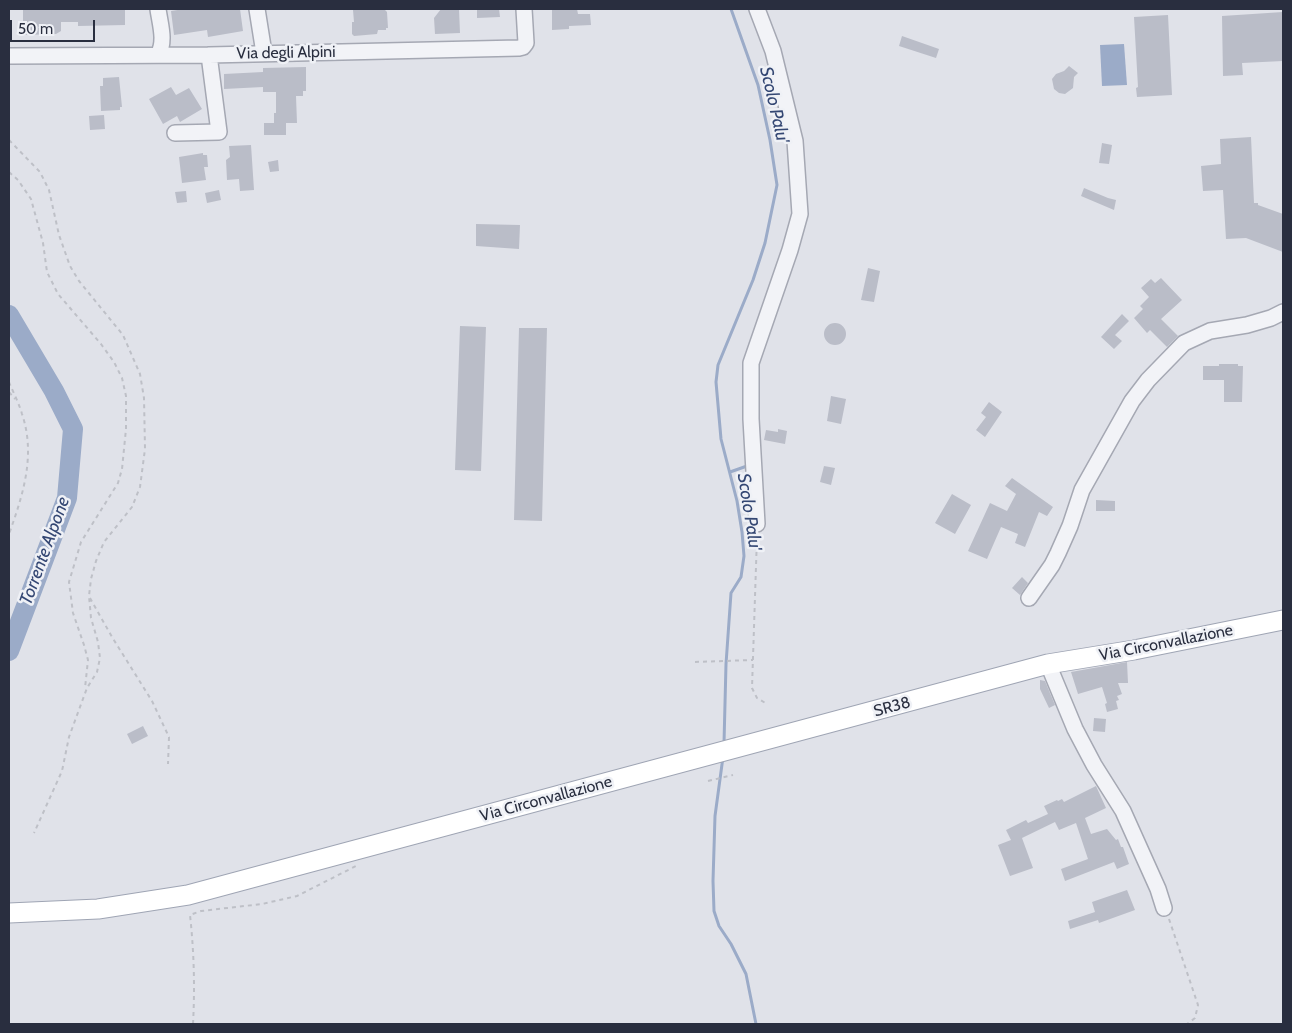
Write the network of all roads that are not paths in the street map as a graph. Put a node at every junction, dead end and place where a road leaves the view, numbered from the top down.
1 (158, 9) edge
2 (257, 9) edge
3 (524, 9) edge
4 (757, 9) edge
5 (9, 51) edge
6 (264, 53) junction
7 (158, 55) junction
8 (209, 55) junction
9 (175, 133) dead end
10 (1283, 312) edge
11 (757, 524) road end
12 (1029, 598) dead end
13 (1283, 620) edge
14 (1048, 664) junction
15 (735, 748) joint
16 (1164, 908) road end
17 (9, 914) edge

1 - 7 street
2 - 6 street
3 - 6 street, Via degli Alpini
4 - 11 street
5 - 7 street, Via degli Alpini
6 - 8 street, Via degli Alpini
7 - 8 street, Via degli Alpini
8 - 9 street
10 - 12 street
13 - 14 main road, Via Circonvallazione
14 - 15 main road, SR38
14 - 16 street
15 - 17 main road, Via Circonvallazione

